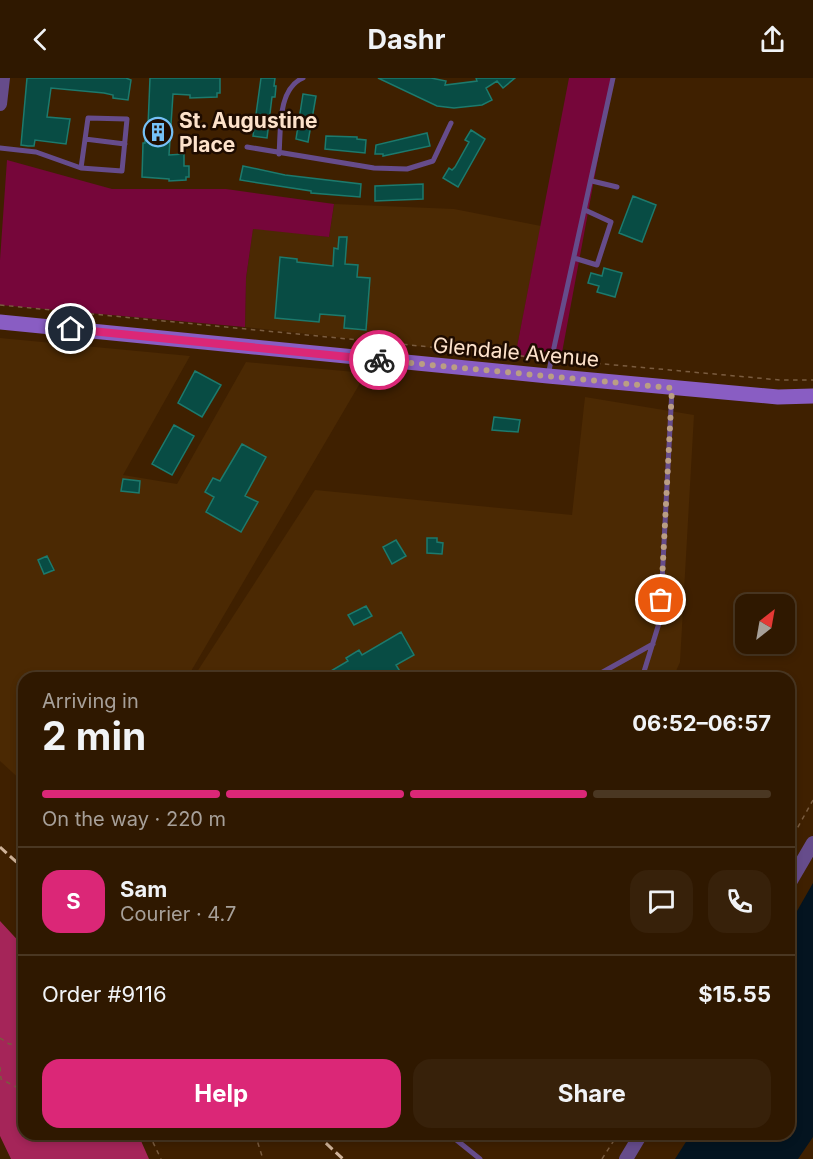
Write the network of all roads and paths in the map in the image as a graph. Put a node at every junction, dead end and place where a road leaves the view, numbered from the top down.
1 (3, 78) edge
2 (303, 78) edge
3 (613, 78) edge
4 (0, 104) edge
5 (451, 123) dead end
6 (85, 139) junction
7 (125, 144) junction
8 (246, 147) dead end
9 (0, 148) edge
10 (279, 154) junction
11 (81, 168) junction
12 (592, 181) junction
13 (617, 187) dead end
14 (585, 210) junction
15 (574, 258) junction
16 (0, 305) edge
17 (0, 322) edge
18 (551, 359) junction
19 (548, 376) junction
20 (813, 380) edge
21 (672, 388) junction
22 (813, 396) edge
23 (653, 644) junction
24 (603, 672) edge
25 (644, 672) edge
26 (813, 800) edge
27 (795, 832) edge
28 (813, 843) edge
29 (795, 874) edge
30 (0, 1038) edge
31 (18, 1042) edge
32 (0, 1067) edge
33 (18, 1088) edge
34 (152, 1140) edge
35 (257, 1140) edge
36 (456, 1140) edge
37 (614, 1140) edge
38 (637, 1140) edge
39 (161, 1159) edge
40 (263, 1159) edge
41 (480, 1159) edge
42 (602, 1159) edge
43 (626, 1159) edge

1 - 4 street
2 - 10 lane
3 - 12 lane
5 - 10 lane
6 - 7 lane
6 - 7 lane
6 - 11 lane
7 - 11 lane
8 - 10 lane
9 - 11 lane
12 - 13 lane
12 - 14 lane
14 - 15 lane
14 - 15 lane
15 - 18 lane
16 - 18 path
17 - 19 main road, Glendale Avenue
18 - 19 lane
18 - 20 path
19 - 21 main road, Glendale Avenue
21 - 22 main road, Glendale Avenue
21 - 23 lane
23 - 24 lane
23 - 25 lane
26 - 27 path
28 - 29 street
30 - 31 path
32 - 33 path
34 - 39 path
35 - 40 path
36 - 41 lane
37 - 42 path
38 - 43 street

